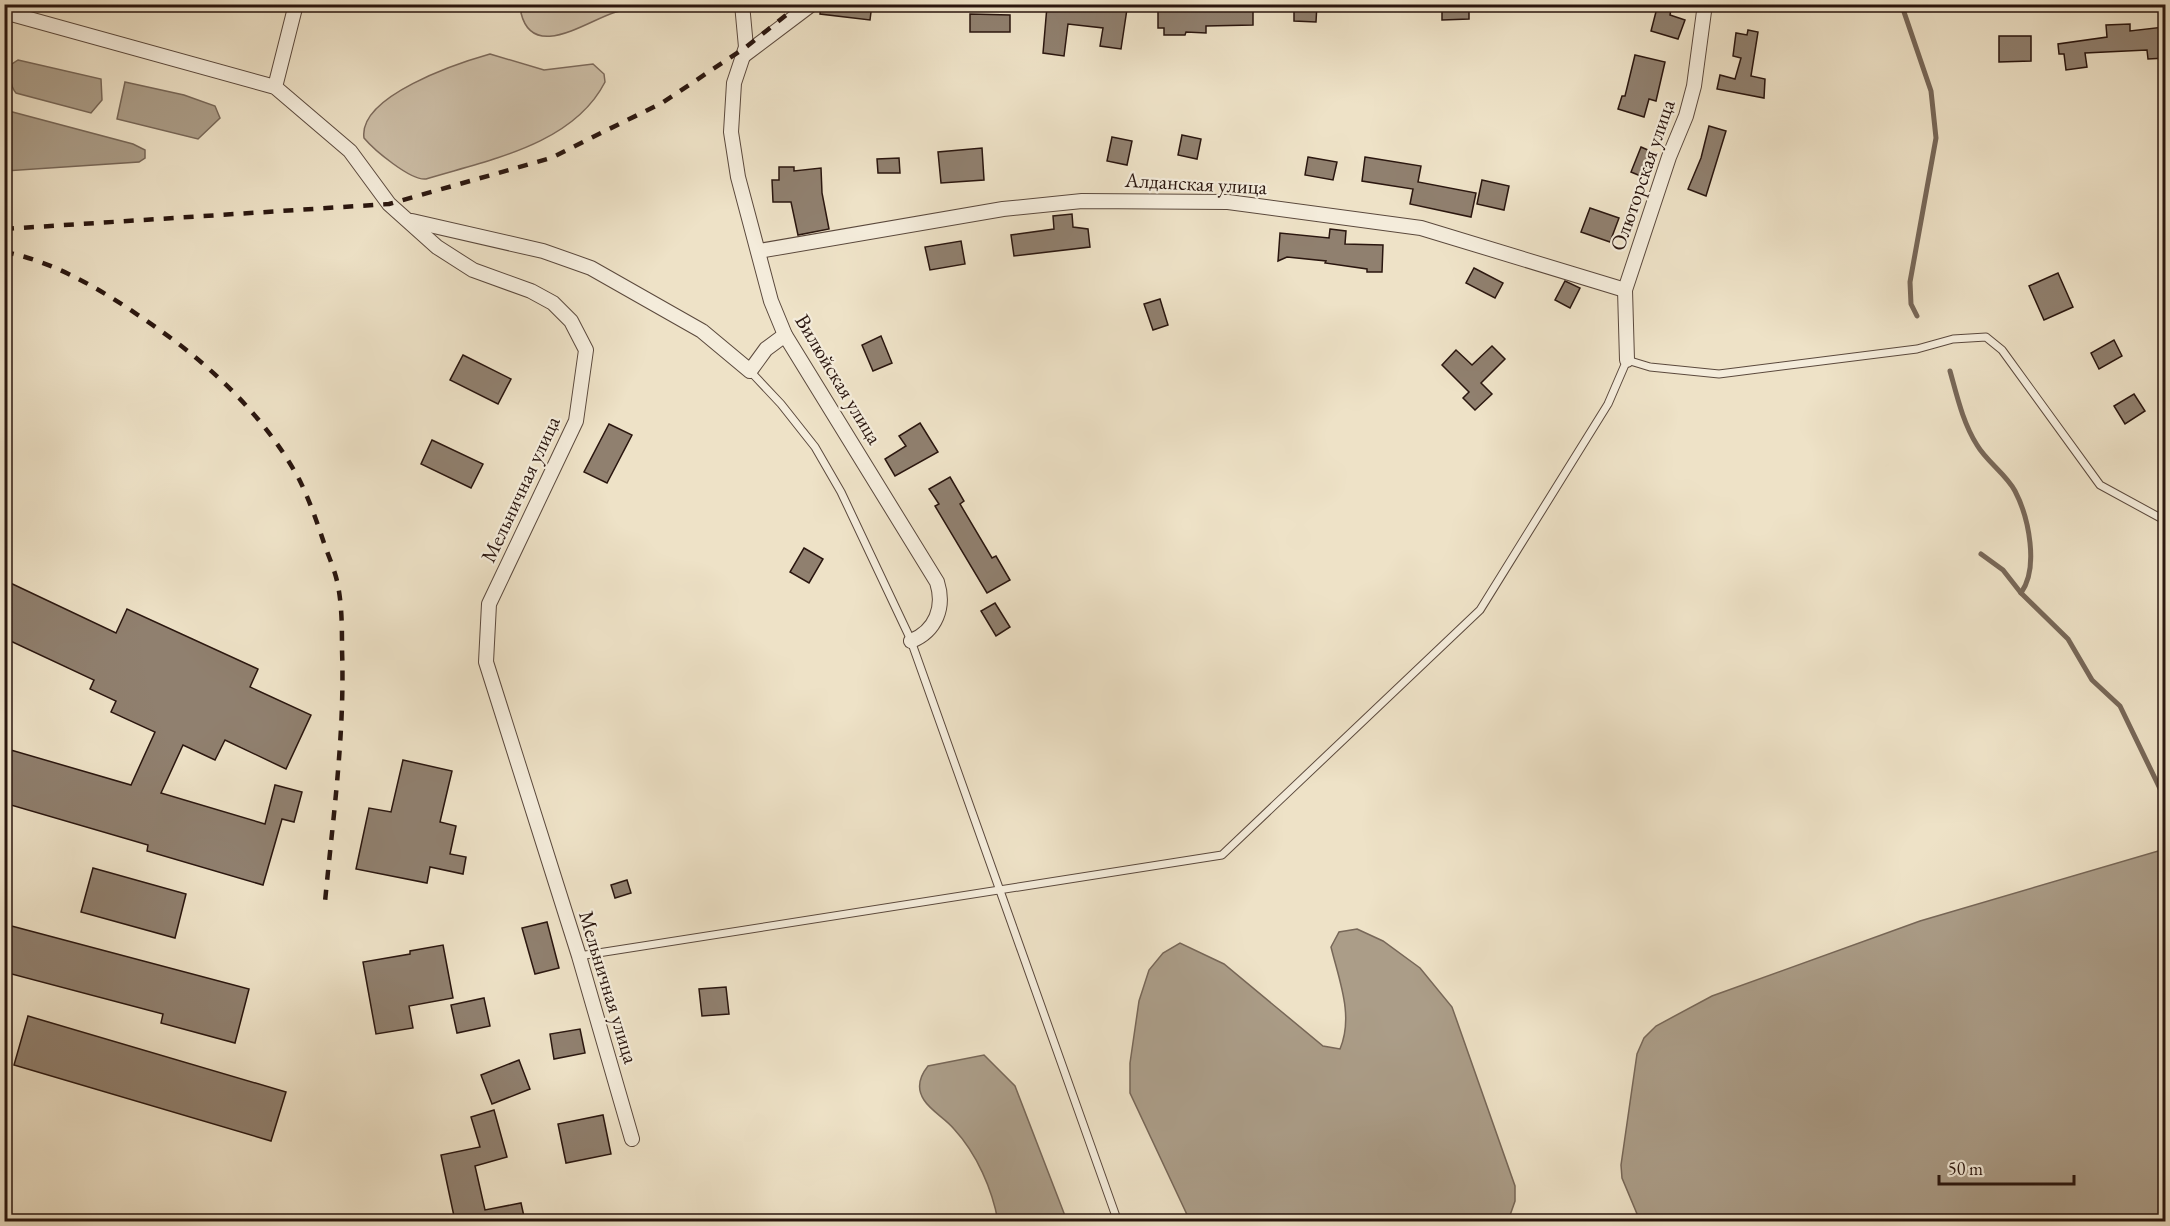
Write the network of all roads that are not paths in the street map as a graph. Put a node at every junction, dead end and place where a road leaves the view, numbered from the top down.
1 (296, 4) edge
2 (742, 4) edge
3 (812, 4) edge
4 (1705, 4) edge
5 (4, 12) edge
6 (743, 56) junction
7 (275, 87) junction
8 (411, 221) junction
9 (759, 251) junction
10 (1625, 290) junction
11 (785, 335) junction
12 (1627, 360) junction
13 (750, 371) junction
14 (2166, 521) edge
15 (911, 641) junction
16 (1000, 890) junction
17 (579, 956) junction
18 (632, 1139) dead end
19 (1118, 1221) edge

1 - 7 street
2 - 6 street, Вилюйская улица
3 - 6 street
4 - 10 street, Олюторская улица
5 - 7 street, Мельничная улица
6 - 9 street, Вилюйская улица
7 - 8 street, Мельничная улица
8 - 13 street
8 - 17 street, Мельничная улица
9 - 10 street, Алданская улица
9 - 11 street, Вилюйская улица
10 - 12 street, Олюторская улица
11 - 13 street
11 - 15 street, Вилюйская улица
12 - 14 lane
12 - 16 lane
13 - 15 lane
15 - 16 lane
16 - 17 lane
16 - 19 lane
17 - 18 street, Мельничная улица

